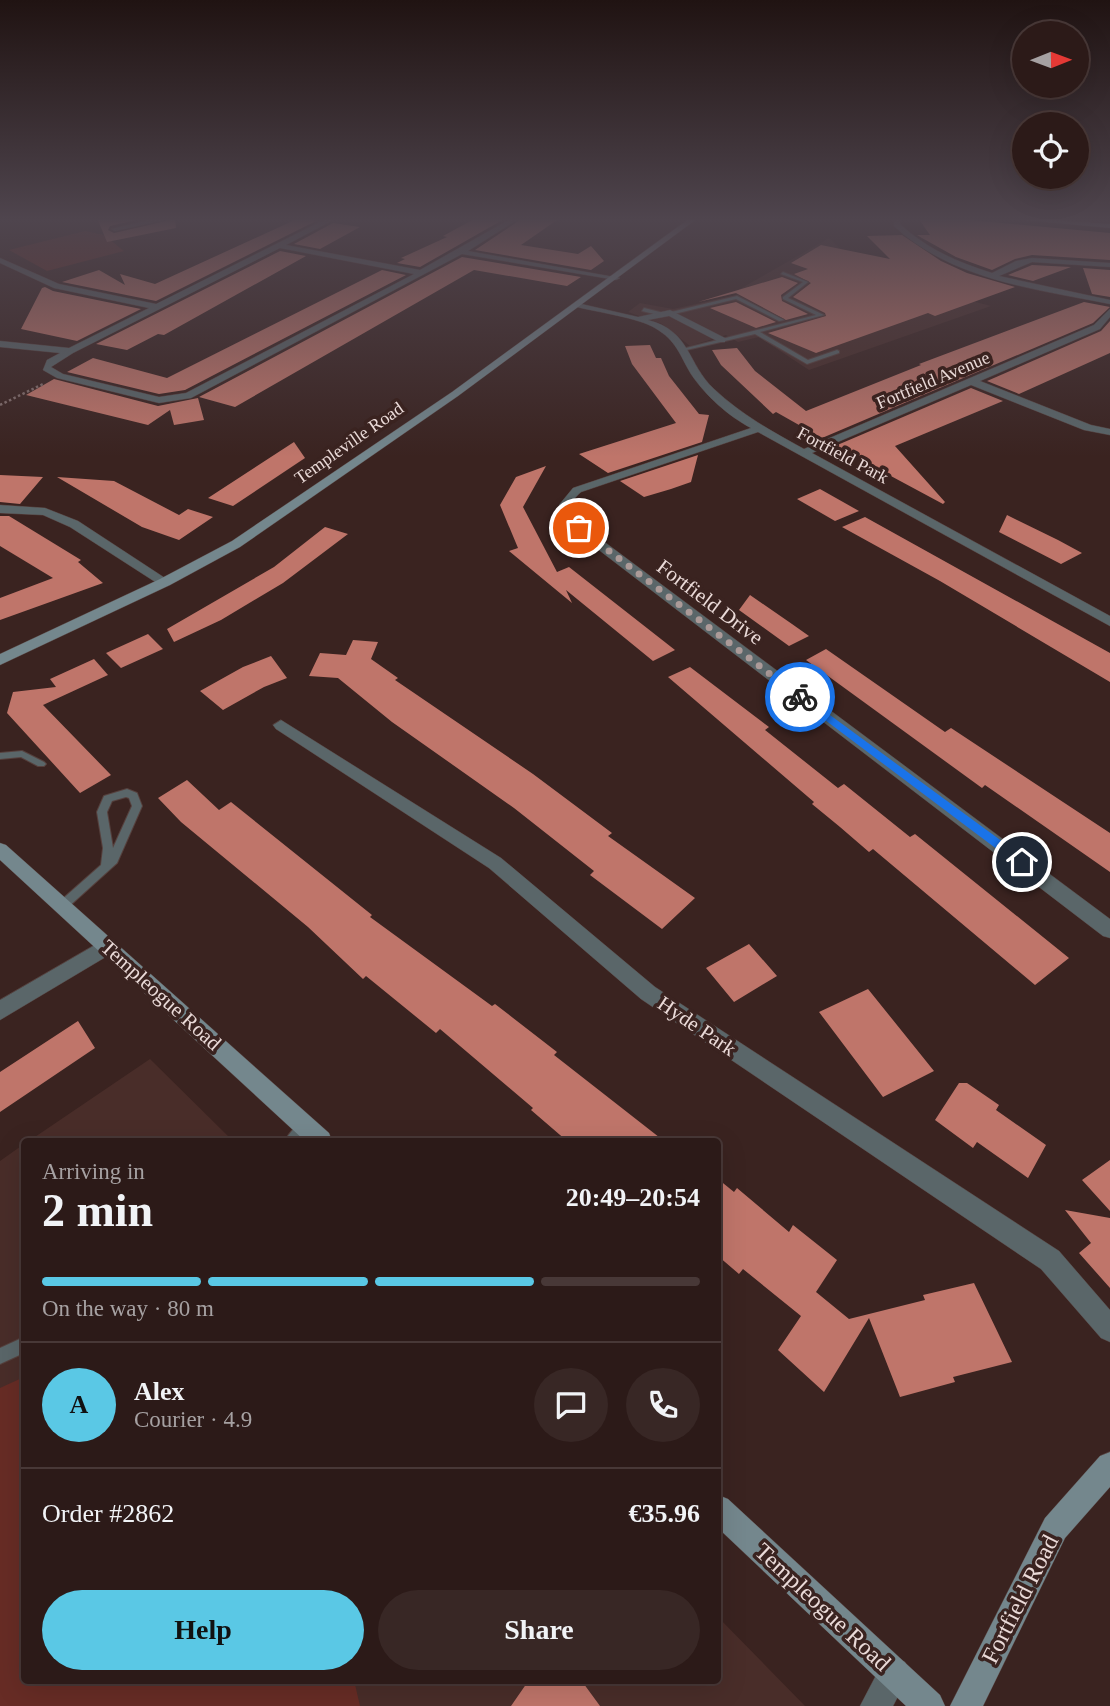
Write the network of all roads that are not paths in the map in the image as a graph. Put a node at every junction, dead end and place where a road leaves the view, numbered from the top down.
1 (112, 298) edge
2 (175, 298) edge
3 (374, 298) edge
4 (589, 298) edge
5 (734, 298) edge
6 (738, 298) edge
7 (786, 298) edge
8 (1091, 298) edge
9 (1110, 302) edge
10 (580, 304) junction
11 (156, 307) junction
12 (1110, 312) edge
13 (670, 313) junction
14 (643, 314) junction
15 (781, 320) dead end
16 (757, 333) junction
17 (718, 338) junction
18 (0, 344) edge
19 (683, 347) junction
20 (70, 352) junction
21 (836, 352) dead end
22 (971, 381) junction
23 (727, 408) junction
24 (758, 429) junction
25 (1110, 432) edge
26 (720, 441) junction
27 (802, 454) junction
28 (0, 509) edge
29 (165, 582) junction
30 (1110, 622) edge
31 (0, 660) edge
32 (281, 725) dead end
33 (0, 757) edge
34 (41, 764) dead end
35 (0, 850) edge
36 (106, 867) junction
37 (62, 906) junction
38 (1110, 930) edge
39 (107, 946) junction
40 (0, 1011) edge
41 (298, 1134) edge
42 (1110, 1329) edge
43 (21, 1346) edge
44 (0, 1356) edge
45 (1110, 1466) edge
46 (721, 1512) edge
47 (894, 1673) junction
48 (876, 1706) edge
49 (929, 1706) edge
50 (966, 1706) edge

1 - 11 street
2 - 11 street
3 - 20 street
4 - 10 main road, Templeville Road
5 - 13 lane
6 - 15 lane
7 - 16 lane
8 - 9 street
10 - 14 street, Fortfield Park
10 - 29 main road, Templeville Road
11 - 20 street
12 - 22 street, Fortfield Avenue
13 - 14 street
13 - 17 street
14 - 19 street, Fortfield Park
16 - 17 lane
16 - 21 lane
17 - 19 street
18 - 20 street
19 - 23 street, Fortfield Park
22 - 25 street
22 - 27 street, Fortfield Avenue
23 - 24 street, Fortfield Park
23 - 26 street
24 - 26 street, Fortfield Drive
24 - 27 street, Fortfield Park
26 - 38 street, Fortfield Drive
27 - 30 street, Fortfield Park
28 - 29 street
29 - 31 main road, Templeville Road
32 - 42 street, Hyde Park
33 - 34 lane
35 - 37 main road, Templeogue Road
36 - 36 lane
36 - 37 lane
37 - 39 main road, Templeogue Road
39 - 40 street
39 - 41 main road, Templeogue Road
43 - 44 lane
45 - 50 main road, Fortfield Road
46 - 47 main road, Templeogue Road
47 - 48 street
47 - 49 main road, Templeogue Road

